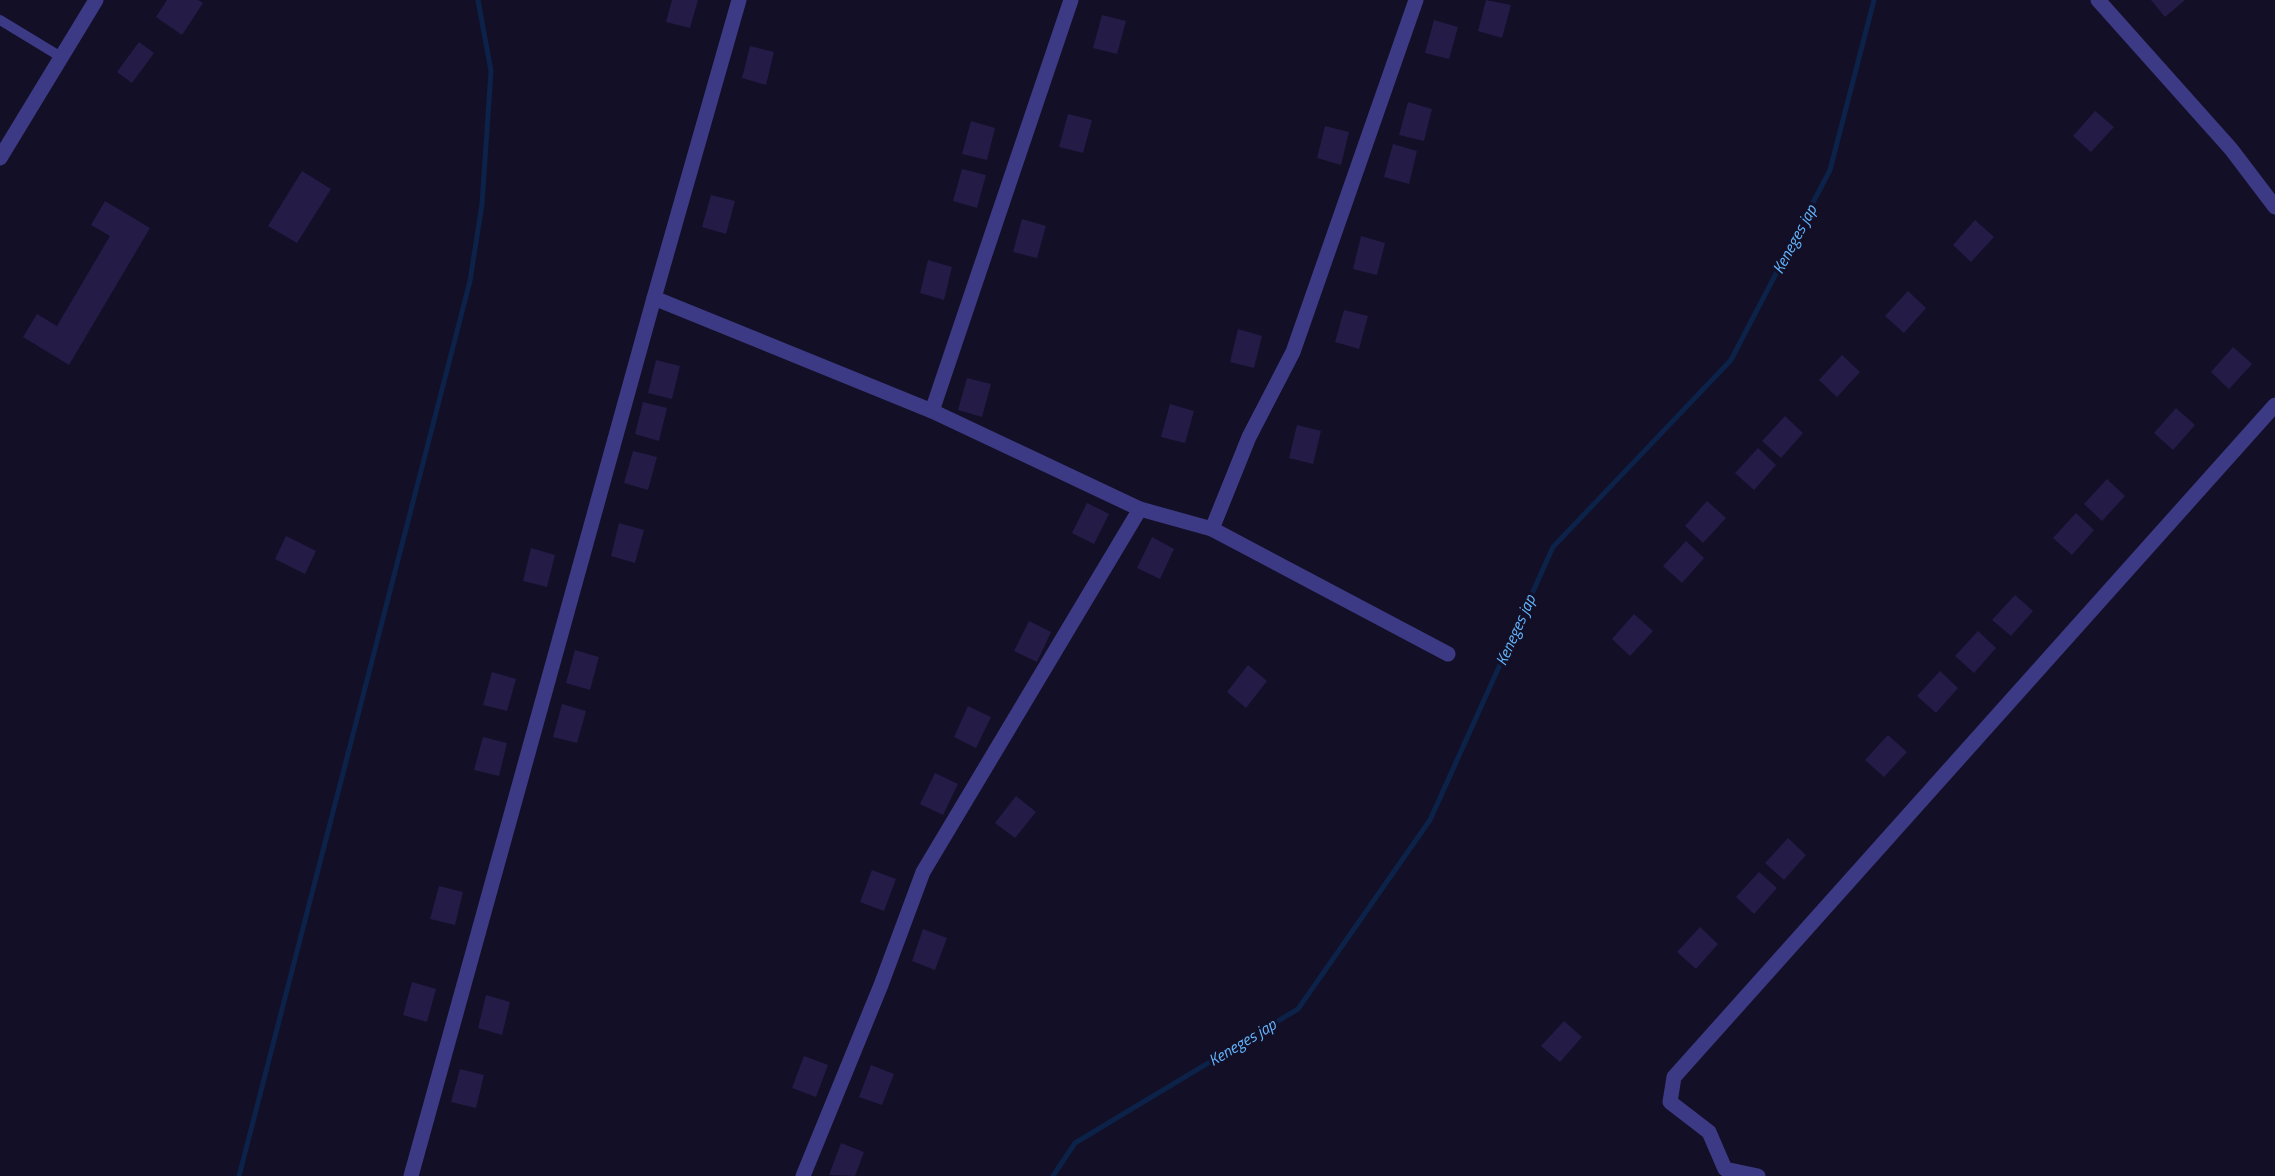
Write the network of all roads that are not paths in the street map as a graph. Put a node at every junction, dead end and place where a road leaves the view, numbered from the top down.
1 (96, 0) edge
2 (739, 0) edge
3 (1071, 0) edge
4 (1416, 0) edge
5 (2098, 0) edge
6 (0, 20) edge
7 (61, 57) junction
8 (0, 158) edge
9 (2275, 207) edge
10 (654, 298) junction
11 (2275, 405) edge
12 (932, 411) junction
13 (1140, 509) junction
14 (1212, 529) junction
15 (1448, 654) dead end
16 (411, 1176) edge
17 (803, 1176) edge
18 (1758, 1176) edge

1 - 7 street
2 - 10 street
3 - 12 street
4 - 14 street
5 - 9 street
6 - 7 lane
7 - 8 street
10 - 12 street
10 - 16 street
11 - 18 street
12 - 13 street
13 - 14 street
13 - 17 street
14 - 15 street

